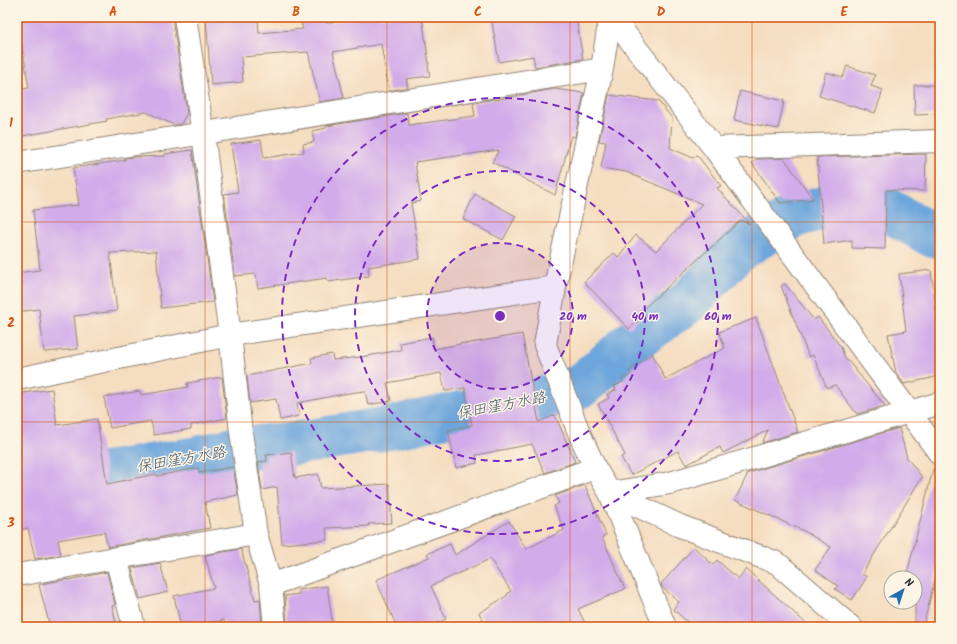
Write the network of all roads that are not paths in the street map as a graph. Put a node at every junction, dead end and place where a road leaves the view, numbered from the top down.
1 (186, 17) edge
2 (611, 17) edge
3 (602, 69) junction
4 (203, 134) junction
5 (940, 141) edge
6 (714, 148) junction
7 (17, 163) edge
8 (555, 287) junction
9 (230, 335) junction
10 (17, 379) edge
11 (940, 403) edge
12 (908, 412) junction
13 (940, 454) edge
14 (595, 468) junction
15 (610, 493) junction
16 (256, 534) junction
17 (116, 558) junction
18 (17, 575) edge
19 (271, 585) junction
20 (134, 627) edge
21 (275, 627) edge
22 (665, 627) edge
23 (851, 627) edge

1 - 4 street
2 - 3 street
2 - 6 street
3 - 4 street
3 - 8 street
4 - 7 street
4 - 9 street
5 - 6 street
6 - 12 street
8 - 9 street
8 - 14 street
9 - 10 street
9 - 16 street
11 - 12 street
12 - 13 street
12 - 15 street
14 - 15 street
14 - 19 street
15 - 22 street
15 - 23 street
16 - 17 street
16 - 19 street
17 - 18 street
17 - 20 street
19 - 21 street

